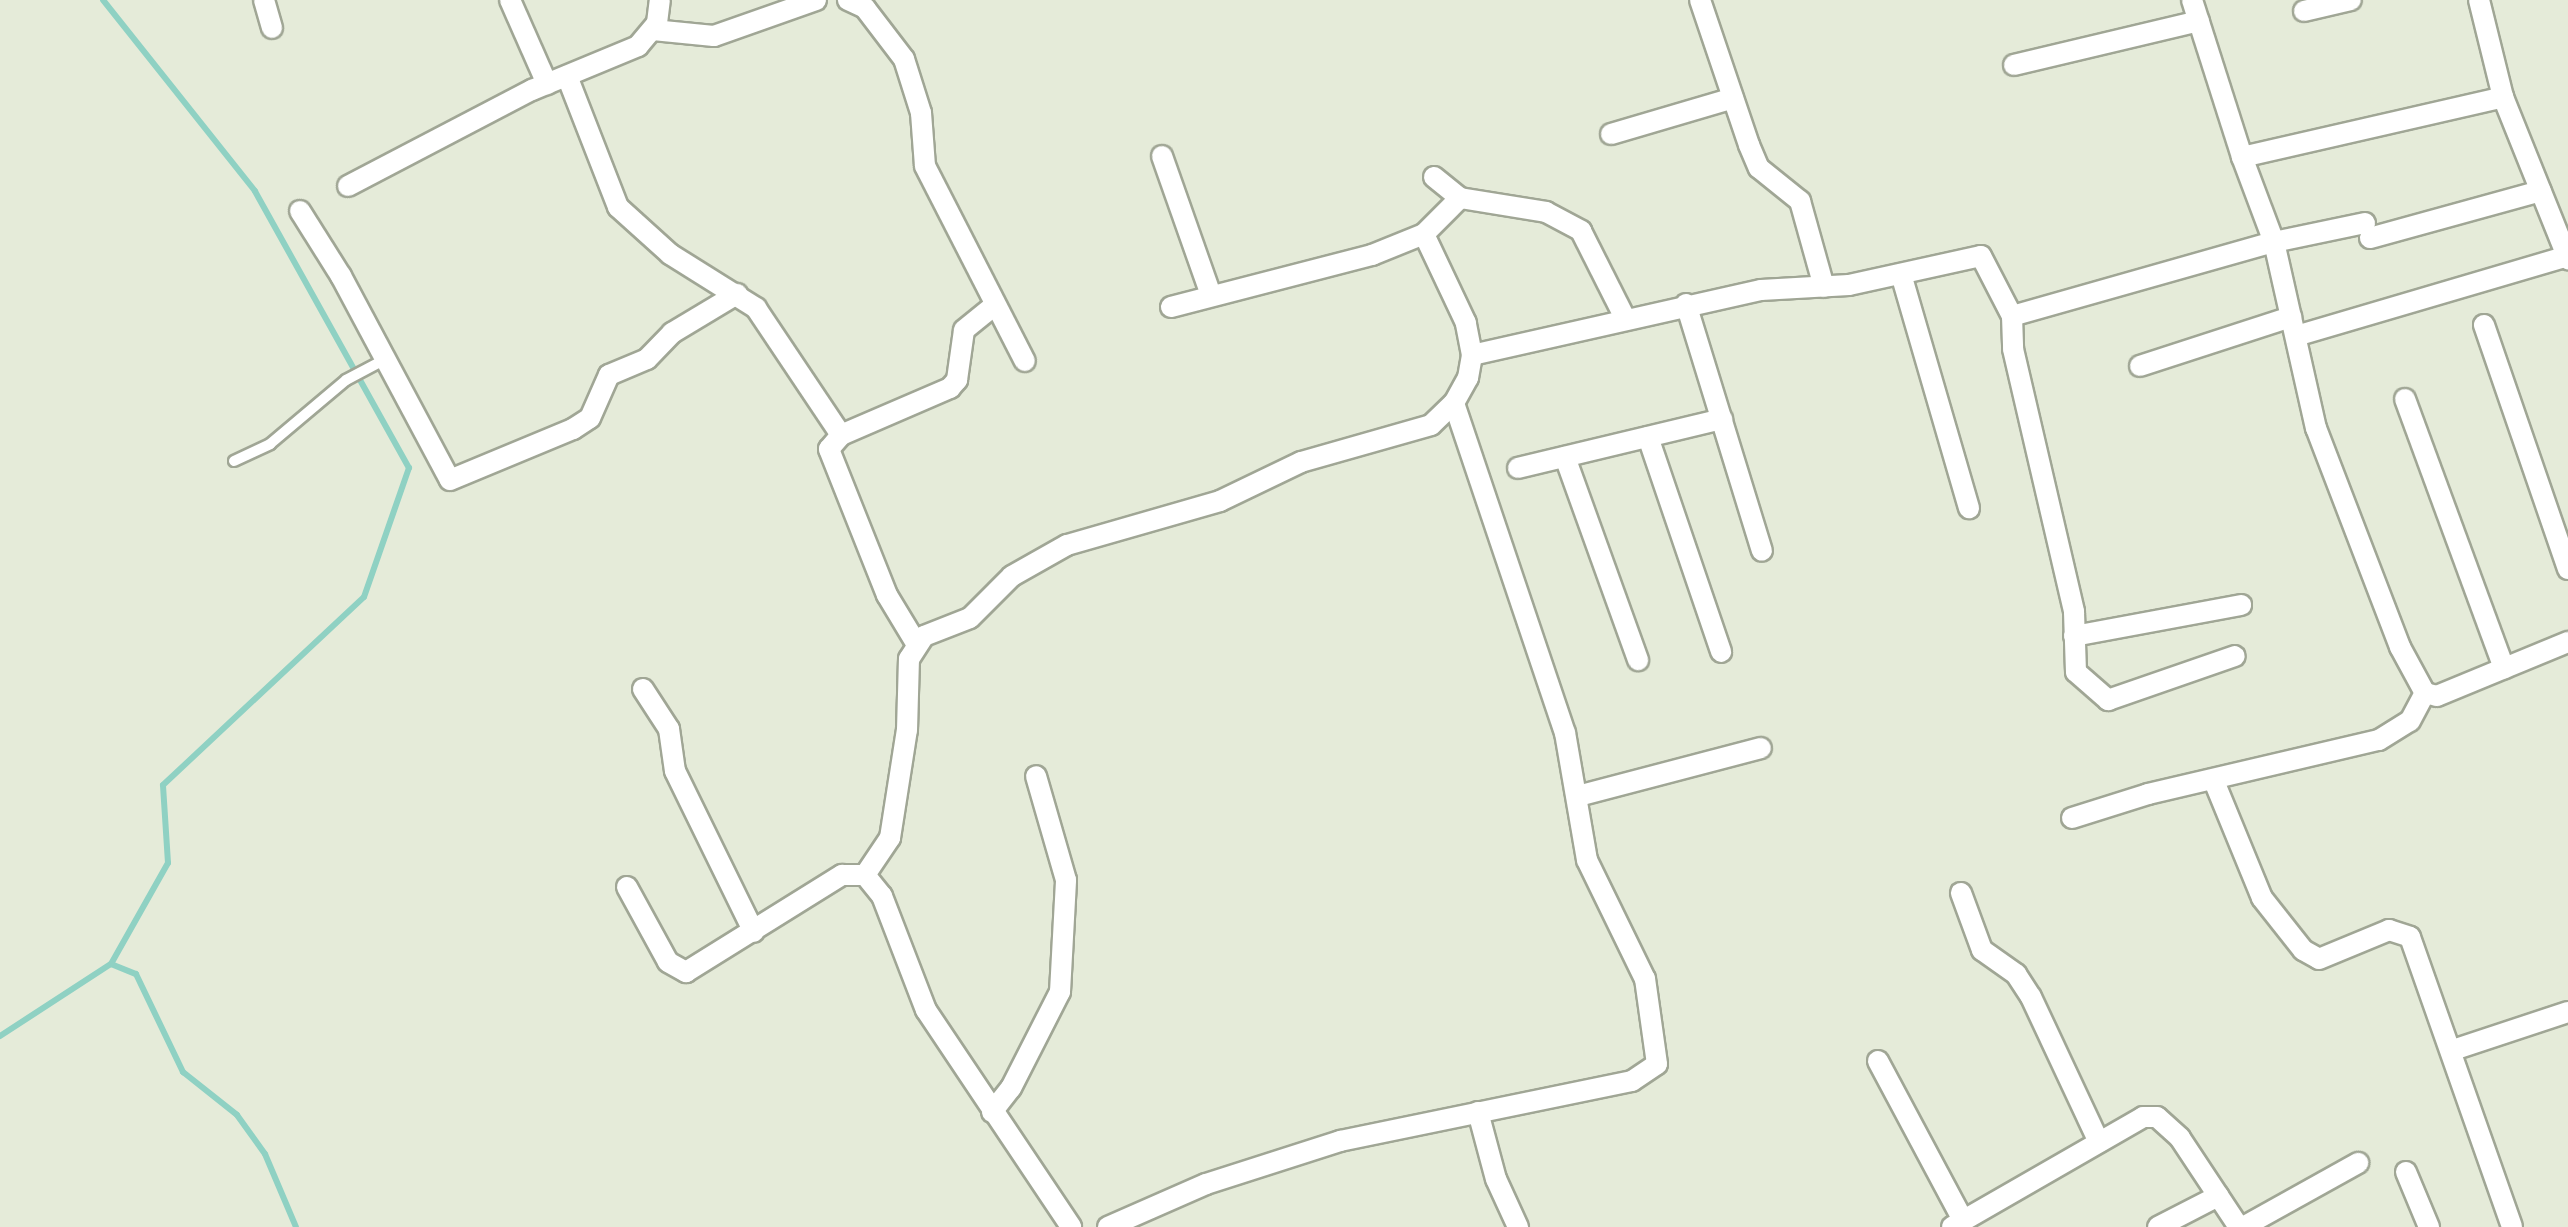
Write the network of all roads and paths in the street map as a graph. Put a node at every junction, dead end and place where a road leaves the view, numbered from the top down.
1 (264, 0) edge
2 (510, 0) edge
3 (660, 0) edge
4 (816, 0) edge
5 (848, 0) edge
6 (1700, 0) edge
7 (2192, 0) edge
8 (2351, 0) edge
9 (2479, 0) edge
10 (2304, 11) dead end
11 (2199, 21) junction
12 (272, 28) dead end
13 (653, 30) junction
14 (2014, 65) dead end
15 (567, 76) junction
16 (547, 84) junction
17 (2503, 97) junction
18 (1733, 98) junction
19 (1611, 134) dead end
20 (1162, 156) dead end
21 (2242, 157) junction
22 (1434, 177) dead end
23 (348, 186) dead end
24 (2541, 191) junction
25 (1460, 198) junction
26 (300, 211) dead end
27 (1424, 234) junction
28 (2274, 242) junction
29 (2567, 257) edge
30 (1901, 274) junction
31 (1824, 287) junction
32 (1210, 292) junction
33 (737, 294) junction
34 (1686, 304) junction
35 (994, 306) junction
36 (1171, 307) dead end
37 (1624, 316) junction
38 (2012, 316) junction
39 (2484, 325) dead end
40 (2294, 327) junction
41 (1472, 355) junction
42 (1025, 361) dead end
43 (380, 362) junction
44 (2140, 366) dead end
45 (2405, 399) dead end
46 (1454, 403) junction
47 (1722, 419) junction
48 (841, 435) junction
49 (1648, 437) junction
50 (1565, 457) junction
51 (234, 461) dead end
52 (1518, 468) dead end
53 (1969, 508) dead end
54 (1762, 551) dead end
55 (2568, 569) edge
56 (2241, 605) dead end
57 (2074, 636) junction
58 (2568, 642) edge
59 (916, 643) junction
60 (1721, 652) dead end
61 (2235, 656) dead end
62 (1638, 660) dead end
63 (2504, 668) junction
64 (643, 689) dead end
65 (2425, 693) junction
66 (1761, 748) dead end
67 (1036, 776) dead end
68 (2214, 781) junction
69 (1578, 796) junction
70 (2072, 818) dead end
71 (865, 875) junction
72 (627, 887) dead end
73 (1961, 893) dead end
74 (754, 932) junction
75 (2568, 1012) edge
76 (2453, 1050) junction
77 (1878, 1061) dead end
78 (992, 1112) junction
79 (1478, 1112) junction
80 (2099, 1142) junction
81 (2358, 1163) dead end
82 (2406, 1172) dead end
83 (2218, 1196) junction
84 (1957, 1224) edge
85 (1071, 1227) edge
86 (1108, 1227) edge
87 (1518, 1227) edge
88 (2158, 1227) edge
89 (2241, 1227) edge
90 (2429, 1227) edge
91 (2512, 1227) edge

1 - 12 street
2 - 16 street
3 - 13 street
4 - 13 street
5 - 35 street
6 - 18 street
7 - 11 street
8 - 10 street
9 - 17 street
11 - 14 street
11 - 21 street
13 - 15 street
15 - 16 street
15 - 33 street
16 - 23 street
17 - 21 street
17 - 24 street
18 - 19 street
18 - 31 street
20 - 32 street
21 - 28 street
22 - 25 street
24 - 28 street
24 - 29 street
25 - 27 street
25 - 37 street
26 - 43 street
27 - 32 street
27 - 41 street
28 - 38 street
28 - 40 street
29 - 40 street
30 - 31 street
30 - 38 street
30 - 53 street
31 - 34 street
32 - 36 street
33 - 43 street
33 - 48 street
34 - 37 street
34 - 47 street
35 - 42 street
35 - 48 street
37 - 41 street
38 - 57 street
39 - 55 street
40 - 44 street
40 - 65 street
41 - 46 street
43 - 51 lane
45 - 63 street
46 - 59 street
46 - 69 street
47 - 49 street
47 - 54 street
48 - 59 street
49 - 50 street
49 - 60 street
50 - 52 street
50 - 62 street
56 - 57 street
57 - 61 street
58 - 63 street
59 - 71 street
63 - 65 street
64 - 74 street
65 - 68 street
66 - 69 street
67 - 78 street
68 - 70 street
68 - 76 street
69 - 79 street
71 - 74 street
71 - 78 street
72 - 74 street
73 - 80 street
75 - 76 street
76 - 91 street
77 - 84 street
78 - 85 street
79 - 86 street
79 - 87 street
80 - 83 street
80 - 84 street
81 - 89 street
82 - 90 street
83 - 88 street
83 - 89 street

